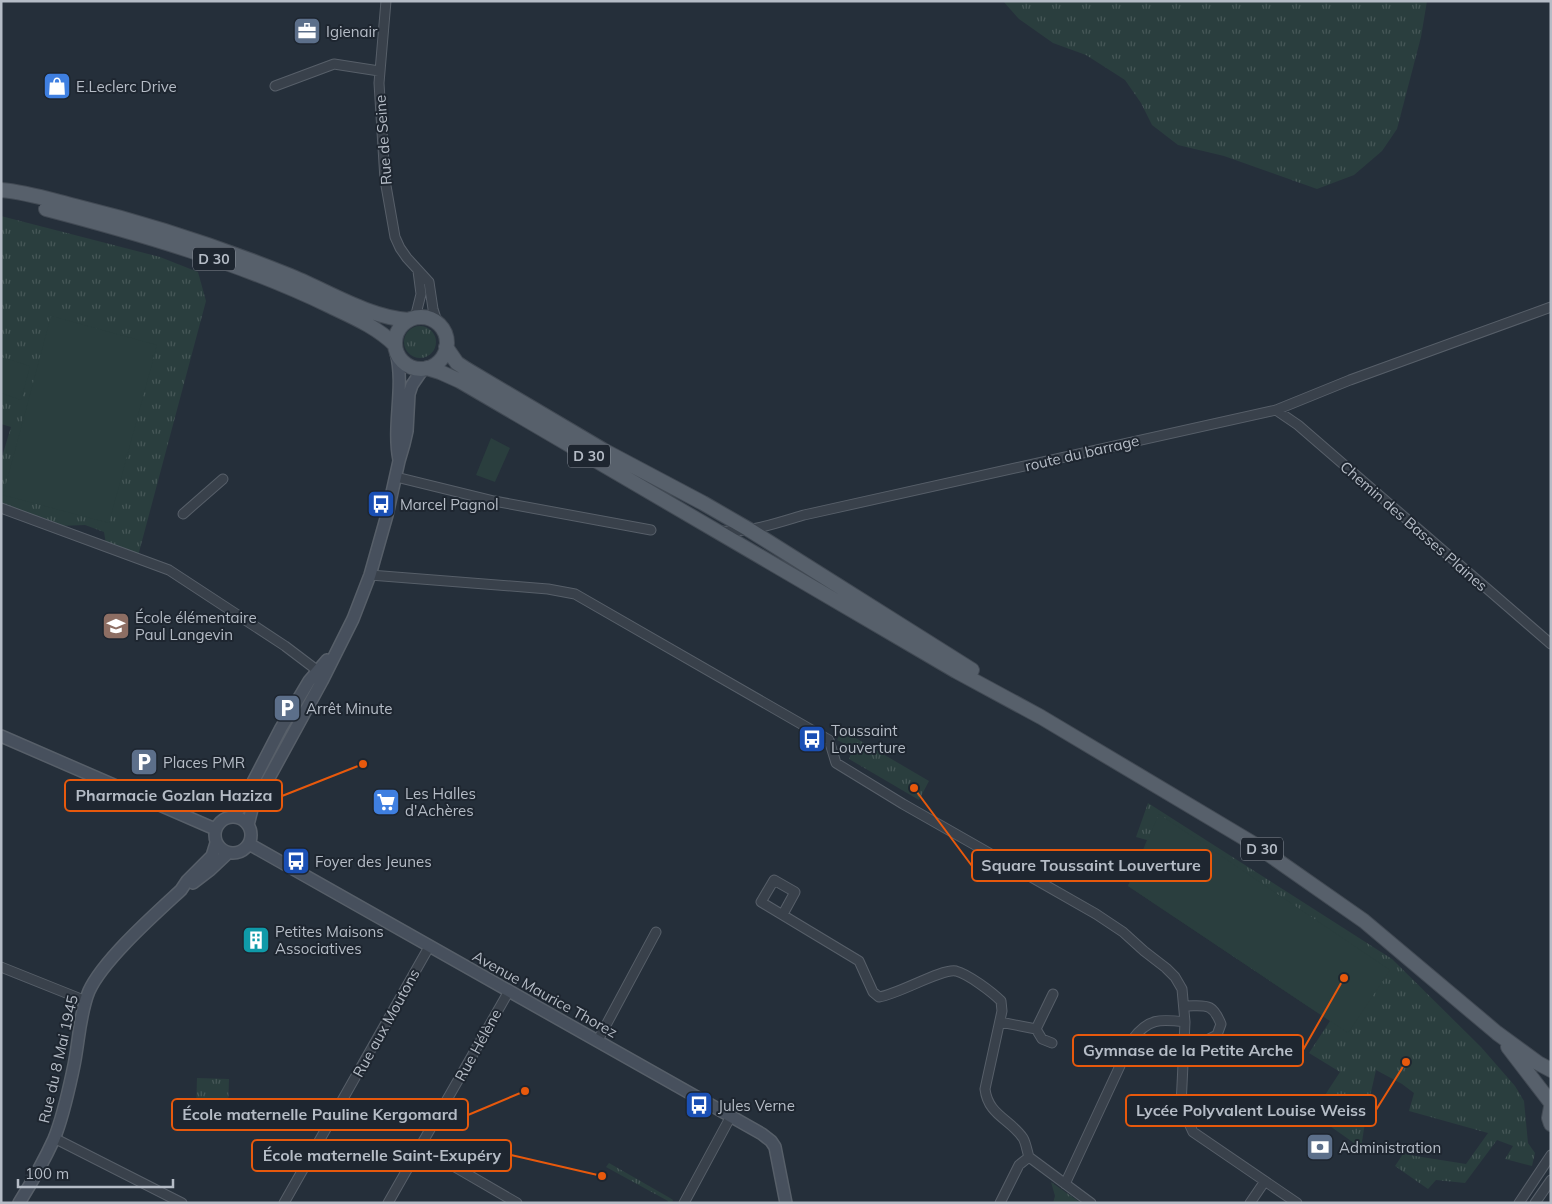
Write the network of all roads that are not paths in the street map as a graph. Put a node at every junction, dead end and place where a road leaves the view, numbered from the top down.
1 (386, 1) edge
2 (380, 71) junction
3 (275, 86) dead end
4 (1, 190) edge
5 (1, 197) edge
6 (418, 271) junction
7 (1551, 307) edge
8 (412, 319) junction
9 (438, 324) junction
10 (446, 347) junction
11 (396, 349) junction
12 (425, 368) junction
13 (1276, 410) junction
14 (399, 461) junction
15 (396, 477) junction
16 (222, 479) dead end
17 (1, 508) edge
18 (183, 514) dead end
19 (652, 530) dead end
20 (748, 530) junction
21 (718, 531) junction
22 (370, 575) junction
23 (1551, 644) edge
24 (335, 652) junction
25 (318, 671) junction
26 (1041, 716) junction
27 (1, 736) edge
28 (233, 817) junction
29 (248, 825) junction
30 (215, 828) junction
31 (216, 843) junction
32 (248, 844) junction
33 (228, 853) junction
34 (181, 890) junction
35 (782, 914) dead end
36 (656, 932) dead end
37 (428, 947) junction
38 (1, 967) edge
39 (508, 991) junction
40 (1053, 994) dead end
41 (86, 1001) junction
42 (1185, 1006) junction
43 (1000, 1022) junction
44 (1185, 1022) junction
45 (1036, 1029) junction
46 (1497, 1033) junction
47 (598, 1040) junction
48 (1184, 1042) junction
49 (1052, 1043) dead end
50 (1551, 1070) edge
51 (1551, 1103) edge
52 (1551, 1107) edge
53 (731, 1116) junction
54 (1551, 1124) edge
55 (54, 1138) junction
56 (420, 1146) junction
57 (1551, 1155) edge
58 (1029, 1157) junction
59 (1551, 1180) edge
60 (1265, 1181) junction
61 (1065, 1184) junction
62 (20, 1203) edge
63 (182, 1203) edge
64 (284, 1203) edge
65 (388, 1203) edge
66 (517, 1203) edge
67 (684, 1203) edge
68 (786, 1203) edge
69 (1000, 1203) edge
70 (1091, 1203) edge
71 (1250, 1203) edge
72 (1297, 1203) edge
73 (1519, 1203) edge
74 (1535, 1203) edge

1 - 2 street, Rue de Seine
2 - 3 street
2 - 6 street, Rue de Seine
4 - 8 main road, D 30
5 - 11 main road, D 30
6 - 8 street
6 - 9 street, Rue de Seine
7 - 13 street, route du barrage
8 - 9 main road
8 - 11 main road
9 - 10 main road
10 - 12 main road
10 - 20 main road, D 30
11 - 12 main road
11 - 14 street
12 - 14 street
12 - 21 main road, D 30
13 - 20 street, route du barrage
13 - 23 street, Chemin des Basses Plaines
14 - 15 street
15 - 19 street
15 - 22 street
16 - 18 street
17 - 25 street
20 - 21 street, route du barrage
20 - 26 main road, D 30
21 - 26 main road, D 30
22 - 24 street
22 - 42 street
24 - 25 street
24 - 29 street
25 - 28 street
26 - 46 main road, D 30
27 - 30 street
28 - 29 street
28 - 30 street
29 - 32 street
30 - 31 street
31 - 33 street
31 - 34 street, Rue du 8 Mai 1945
32 - 33 street
32 - 37 street, Avenue Maurice Thorez
33 - 34 street, Rue du 8 Mai 1945
34 - 41 street, Rue du 8 Mai 1945
35 - 43 street
36 - 47 street
37 - 39 street, Avenue Maurice Thorez
37 - 64 street, Rue aux Moutons
38 - 41 street
39 - 47 street, Avenue Maurice Thorez
39 - 56 street, Rue Hélène
40 - 45 street
41 - 55 street, Rue du 8 Mai 1945
42 - 44 street
42 - 48 street
43 - 45 street
43 - 58 street
44 - 48 street
44 - 61 street
45 - 49 street
46 - 50 main road, D 30
46 - 51 main road, D 30
47 - 53 street, Avenue Maurice Thorez
48 - 60 street
52 - 54 main road
53 - 67 street
53 - 68 street, Avenue Maurice Thorez
55 - 62 street, Rue du 8 Mai 1945
55 - 63 street
56 - 65 street, Rue Hélène
56 - 66 street
57 - 73 street
58 - 61 street
58 - 69 street
59 - 74 street
60 - 71 street
60 - 72 street
61 - 70 street

